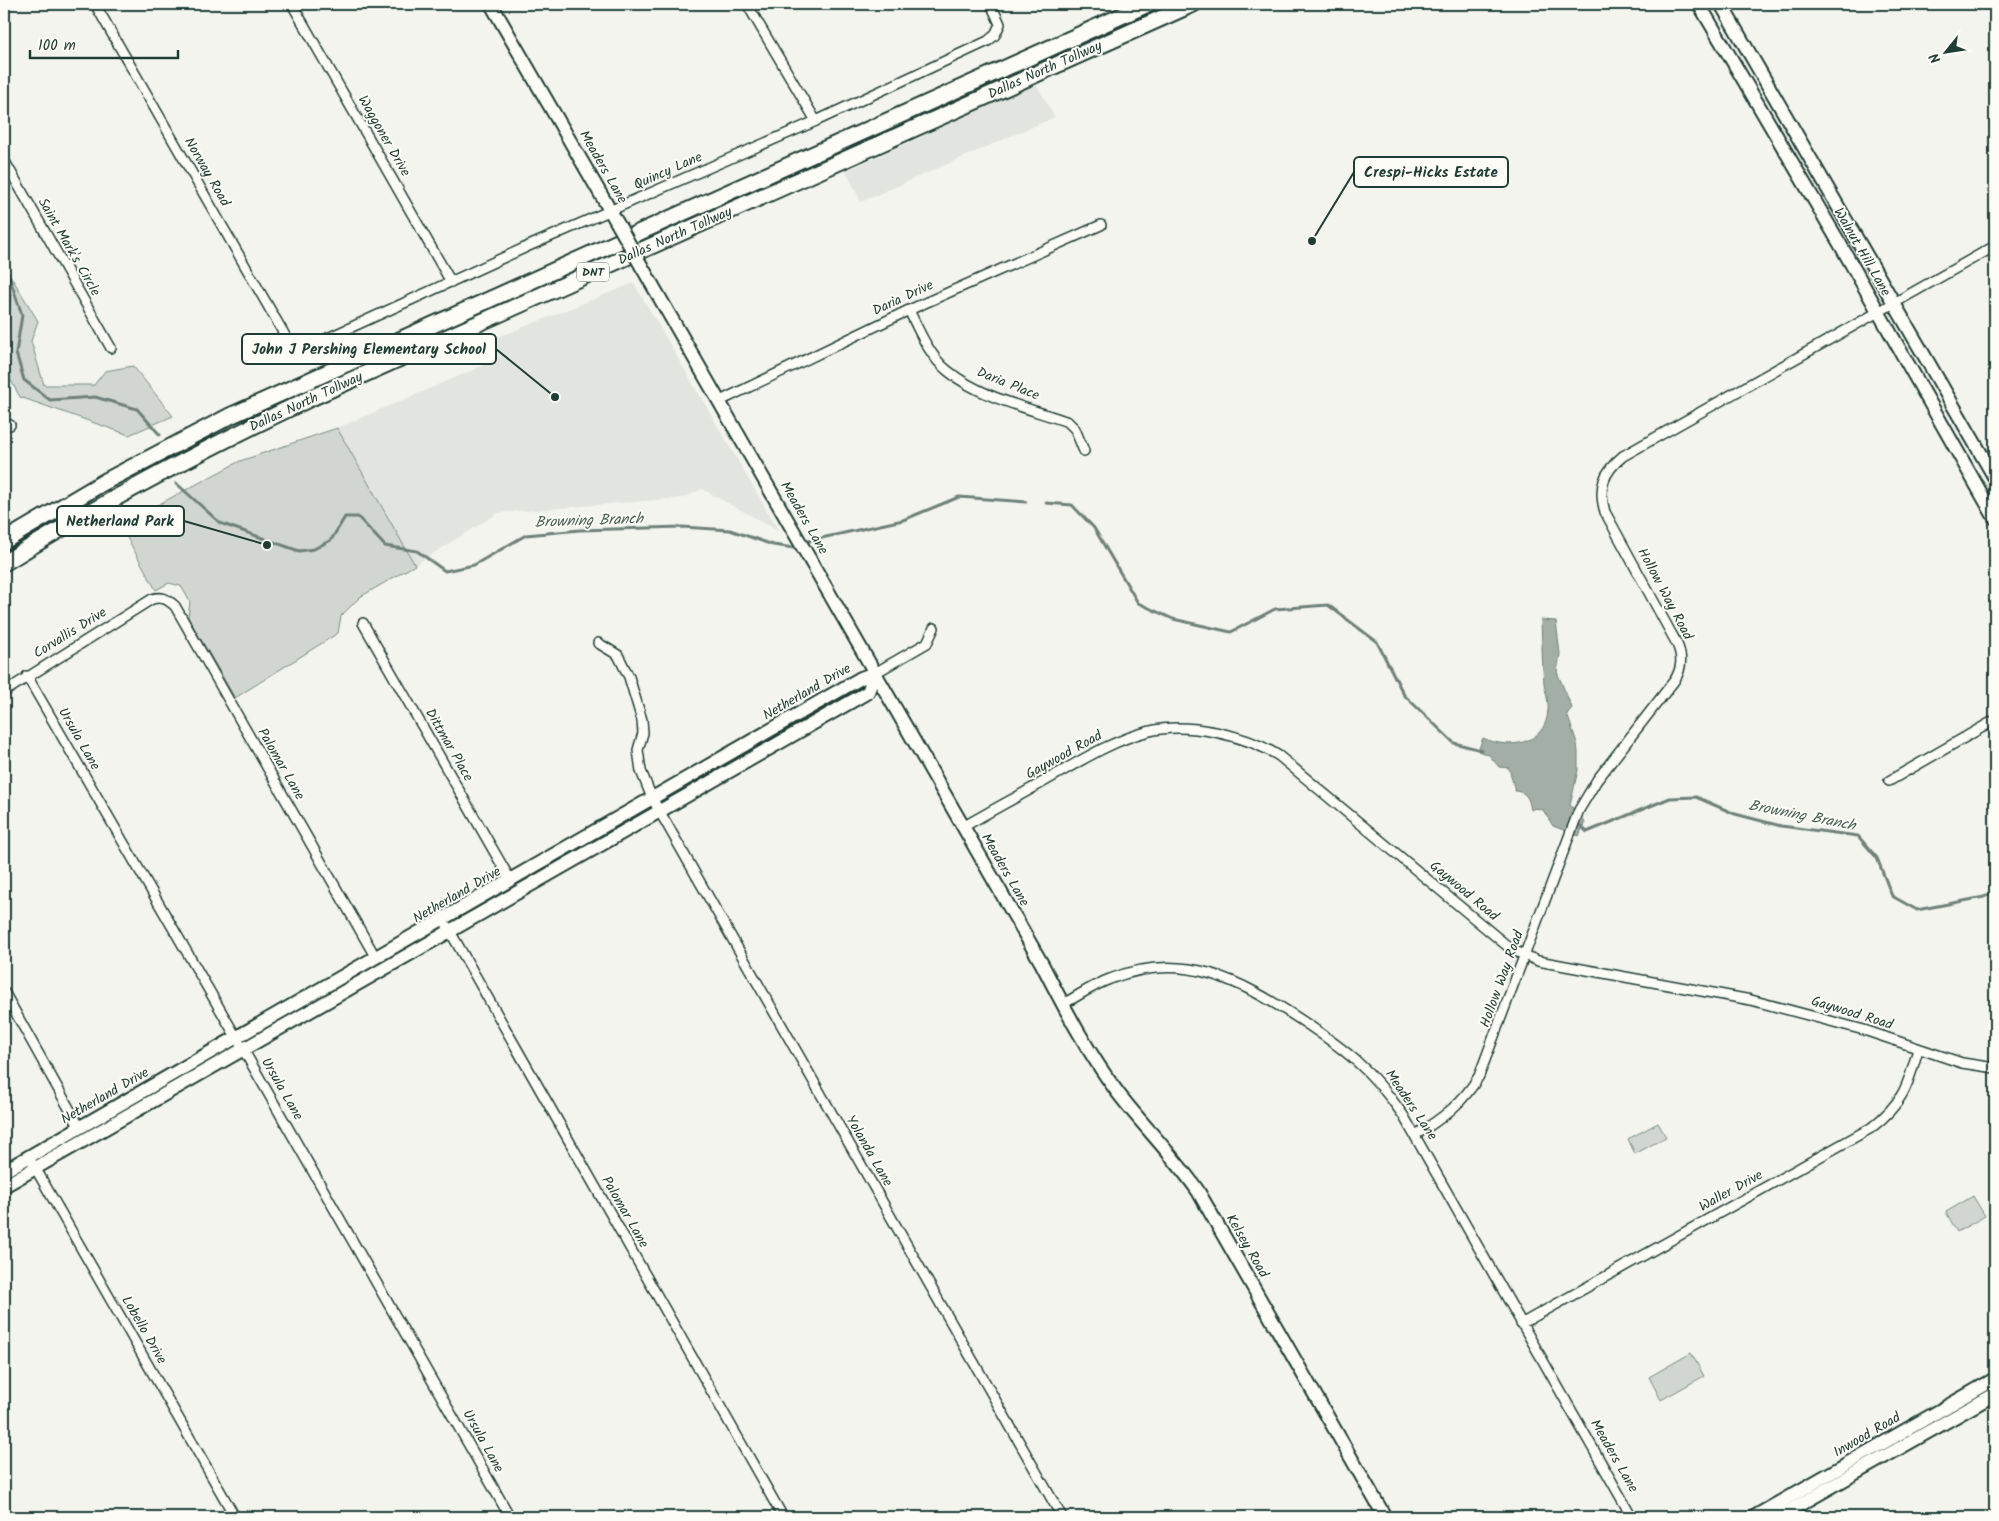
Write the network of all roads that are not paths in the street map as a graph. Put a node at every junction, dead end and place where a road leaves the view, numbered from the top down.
1 (95, 4) edge
2 (292, 4) edge
3 (492, 4) edge
4 (748, 4) edge
5 (991, 4) edge
6 (1148, 4) edge
7 (1193, 4) edge
8 (1699, 4) edge
9 (1721, 4) edge
10 (816, 121) junction
11 (4, 160) edge
12 (610, 211) junction
13 (1101, 225) dead end
14 (1995, 246) edge
15 (452, 282) junction
16 (1895, 302) junction
17 (909, 310) junction
18 (1878, 311) junction
19 (111, 348) dead end
20 (295, 353) joint
21 (720, 401) junction
22 (1084, 451) dead end
23 (1995, 478) edge
24 (1995, 518) edge
25 (4, 541) edge
26 (4, 563) edge
27 (152, 599) joint
28 (363, 623) dead end
29 (934, 628) dead end
30 (598, 643) dead end
31 (875, 673) junction
32 (27, 676) junction
33 (4, 692) edge
34 (1995, 720) edge
35 (1889, 780) dead end
36 (652, 798) junction
37 (660, 811) junction
38 (963, 826) junction
39 (511, 881) junction
40 (443, 920) junction
41 (450, 932) junction
42 (1524, 956) junction
43 (376, 958) junction
44 (340, 978) junction
45 (347, 990) junction
46 (4, 992) edge
47 (1062, 1004) junction
48 (240, 1043) junction
49 (1918, 1049) junction
50 (1995, 1068) edge
51 (133, 1097) junction
52 (140, 1108) junction
53 (80, 1128) junction
54 (1414, 1135) junction
55 (32, 1163) junction
56 (4, 1171) edge
57 (4, 1186) edge
58 (1521, 1324) junction
59 (1995, 1379) edge
60 (1995, 1394) edge
61 (1965, 1404) junction
62 (1789, 1504) junction
63 (235, 1517) edge
64 (510, 1517) edge
65 (783, 1517) edge
66 (1062, 1517) edge
67 (1385, 1517) edge
68 (1632, 1517) edge
69 (1754, 1517) edge
70 (1778, 1517) edge

1 - 20 street, Norway Road
2 - 15 street, Waggoner Drive
3 - 12 street, Meaders Lane
4 - 10 street
5 - 10 street, Quincy Lane
6 - 25 highway, Dallas North Tollway / DNT
7 - 26 highway, Dallas North Tollway / DNT
8 - 18 street, Walnut Hill Lane
9 - 16 street, Walnut Hill Lane
10 - 12 street, Quincy Lane
11 - 19 street, Saint Mark's Circle
12 - 15 street, Quincy Lane
12 - 21 street, Meaders Lane, bridge
13 - 17 street, Daria Drive
14 - 16 street, Hollow Way Road
15 - 20 street, Quincy Lane
16 - 18 street, Hollow Way Road
16 - 23 street, Walnut Hill Lane
17 - 21 street, Daria Drive
17 - 22 street, Daria Place
18 - 24 street, Walnut Hill Lane
18 - 42 street, Hollow Way Road
21 - 31 street, Meaders Lane
27 - 32 street, Corvallis Drive
27 - 43 street, Palomar Lane
28 - 39 street, Dittmar Place
29 - 31 street
30 - 36 street, Yolanda Lane
31 - 36 street, Netherland Drive
31 - 37 street, Netherland Drive
31 - 38 street, Meaders Lane
32 - 33 street, Corvallis Drive
32 - 48 street, Ursula Lane
34 - 35 street
36 - 37 street, Yolanda Lane
36 - 39 street, Netherland Drive
37 - 41 street, Netherland Drive
37 - 66 street, Yolanda Lane
38 - 42 street, Gaywood Road
38 - 47 street, Meaders Lane
39 - 40 street, Netherland Drive
40 - 41 street, Palomar Lane
40 - 43 street, Netherland Drive
41 - 45 street, Netherland Drive
41 - 65 street, Palomar Lane
42 - 49 street, Gaywood Road
42 - 54 street, Hollow Way Road
43 - 44 street, Netherland Drive
44 - 45 street
44 - 48 street, Netherland Drive
45 - 48 street, Netherland Drive
46 - 53 street
47 - 54 street, Meaders Lane
47 - 67 street, Kelsey Road
48 - 51 street, Netherland Drive
48 - 52 street, Netherland Drive
48 - 64 street, Ursula Lane
49 - 50 street, Gaywood Road
49 - 58 street, Waller Drive
51 - 52 street
51 - 53 street, Netherland Drive
52 - 55 street, Netherland Drive
53 - 55 street, Netherland Drive
54 - 58 street, Meaders Lane
55 - 56 street, Netherland Drive
55 - 57 street, Netherland Drive
55 - 63 street, Lobello Drive
58 - 68 street, Meaders Lane
59 - 61 street, Inwood Road
60 - 61 street, Inwood Road
61 - 62 street, Inwood Road
62 - 69 street, Inwood Road
62 - 70 street, Inwood Road

